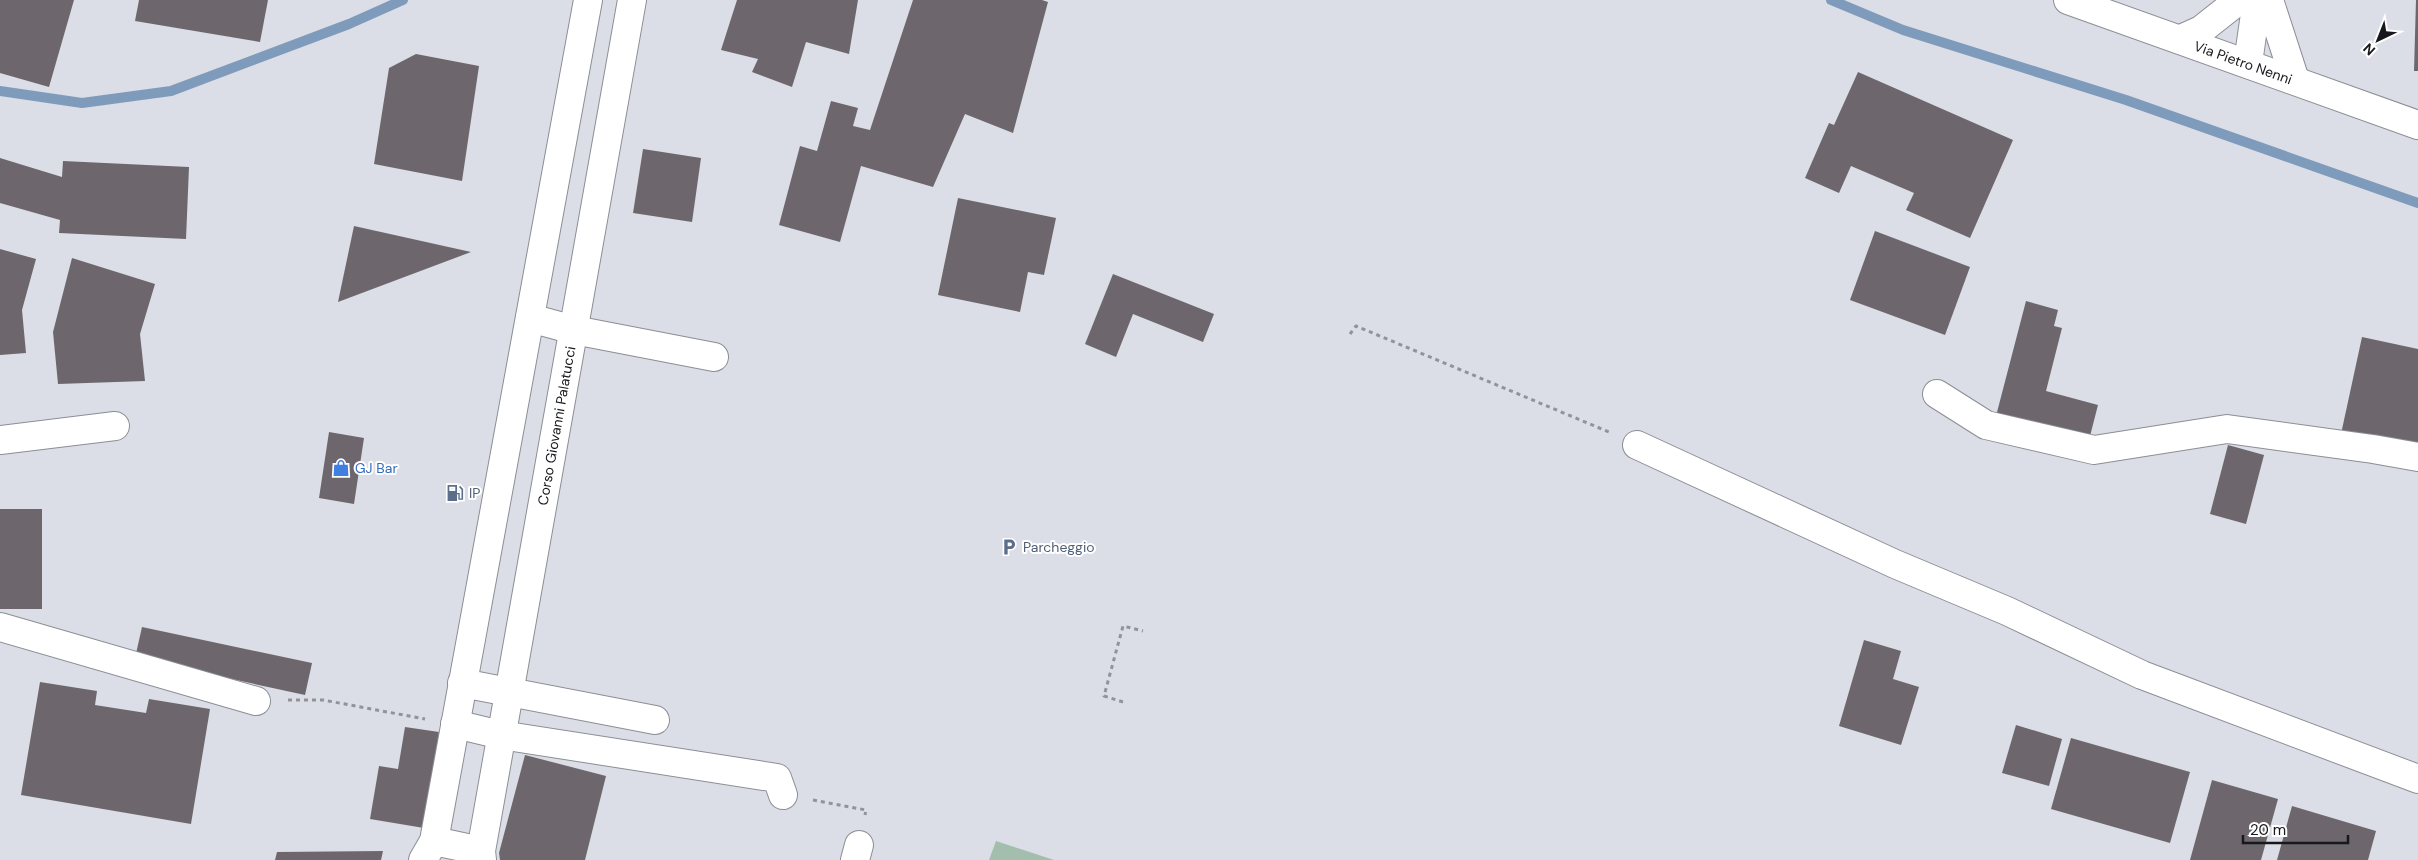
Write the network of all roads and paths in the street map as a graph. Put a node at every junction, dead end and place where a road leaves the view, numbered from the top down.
1 (2068, 0) edge
2 (2239, 0) edge
3 (2257, 0) edge
4 (2269, 0) edge
5 (588, 2) edge
6 (631, 6) edge
7 (2181, 39) junction
8 (2248, 63) junction
9 (2295, 80) junction
10 (568, 112) junction
11 (610, 119) junction
12 (2418, 125) edge
13 (530, 318) junction
14 (574, 330) junction
15 (1350, 334) dead end
16 (714, 357) dead end
17 (1937, 394) dead end
18 (115, 426) dead end
19 (0, 440) edge
20 (1637, 444) joint
21 (2418, 457) edge
22 (0, 626) edge
23 (1143, 631) dead end
24 (462, 683) junction
25 (507, 693) junction
26 (256, 701) joint
27 (1124, 702) dead end
28 (656, 720) dead end
29 (455, 724) junction
30 (501, 735) junction
31 (2418, 779) edge
32 (783, 795) joint
33 (428, 851) edge
34 (857, 852) edge
35 (481, 855) edge

1 - 7 street, Via Pietro Nenni
2 - 7 street
3 - 8 street
4 - 9 street
5 - 6 street
5 - 10 street, Corso Giovanni Palatucci
6 - 11 street, Corso Giovanni Palatucci
7 - 8 street, Via Pietro Nenni
8 - 9 street, Via Pietro Nenni
9 - 12 street, Via Pietro Nenni
10 - 11 street
10 - 13 street, Corso Giovanni Palatucci
11 - 14 street, Corso Giovanni Palatucci
13 - 14 street
13 - 24 street, Corso Giovanni Palatucci
14 - 16 street
14 - 25 street, Corso Giovanni Palatucci
15 - 20 path
17 - 21 street
18 - 19 street
20 - 31 street
22 - 26 street
23 - 27 path
24 - 25 street
24 - 29 street, Corso Giovanni Palatucci
25 - 28 street
25 - 30 street, Corso Giovanni Palatucci
26 - 29 path
29 - 30 street
29 - 33 street, Corso Giovanni Palatucci
30 - 32 street
30 - 35 street, Corso Giovanni Palatucci
32 - 34 path
33 - 35 street, Corso Giovanni Palatucci

